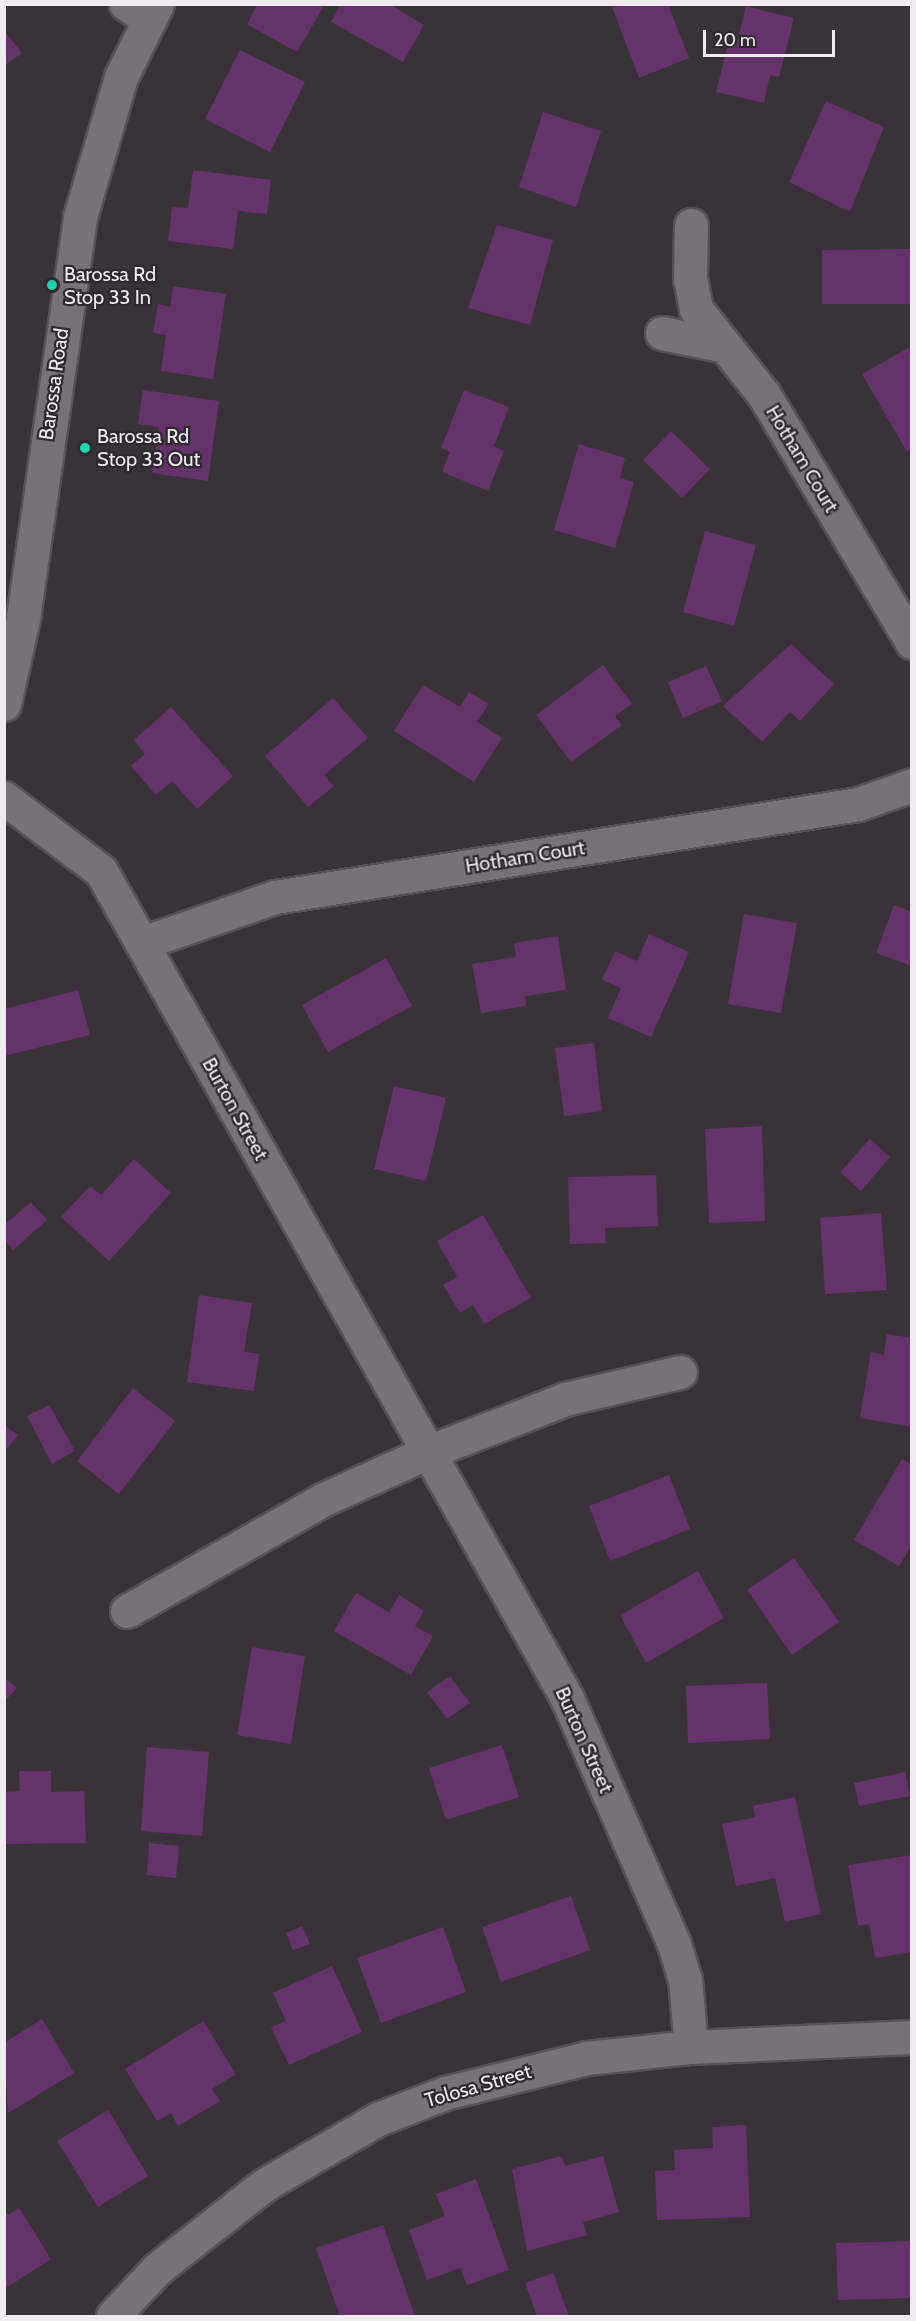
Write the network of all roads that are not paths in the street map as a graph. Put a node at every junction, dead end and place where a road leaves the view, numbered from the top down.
1 (144, 9) edge
2 (692, 225) dead end
3 (662, 333) dead end
4 (720, 345) junction
5 (912, 642) edge
6 (4, 704) edge
7 (912, 785) edge
8 (4, 798) edge
9 (142, 943) junction
10 (680, 1372) dead end
11 (428, 1452) junction
12 (128, 1611) dead end
13 (912, 2037) edge
14 (691, 2047) junction
15 (113, 2316) edge

1 - 6 street, Barossa Road
2 - 4 street, Hotham Court
3 - 4 street
4 - 5 street, Hotham Court
7 - 9 street, Hotham Court
8 - 9 street, Burton Street
9 - 11 street, Burton Street
10 - 11 street
11 - 12 street
11 - 14 street, Burton Street
13 - 14 street, Tolosa Street
14 - 15 street, Tolosa Street

